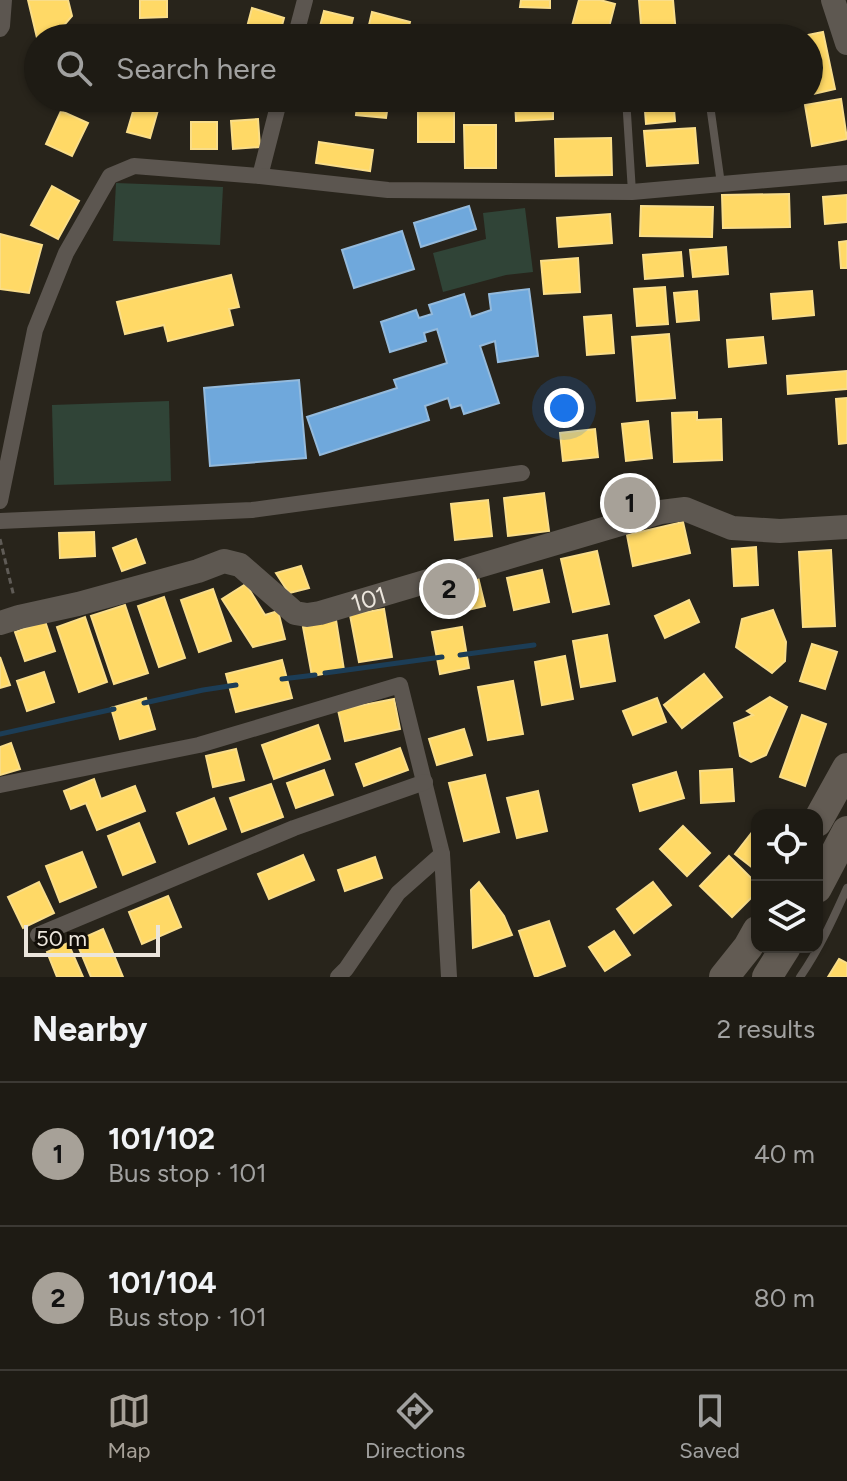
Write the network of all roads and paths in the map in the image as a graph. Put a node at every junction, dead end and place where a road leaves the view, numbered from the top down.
1 (4, 0) edge
2 (305, 0) edge
3 (833, 0) edge
4 (299, 24) edge
5 (0, 29) edge
6 (847, 43) edge
7 (276, 112) edge
8 (627, 112) edge
9 (711, 112) edge
10 (847, 173) edge
11 (260, 176) junction
12 (721, 184) junction
13 (632, 192) junction
14 (522, 473) dead end
15 (0, 501) edge
16 (0, 521) edge
17 (847, 527) edge
18 (0, 539) edge
19 (10, 620) edge
20 (847, 768) edge
21 (425, 782) junction
22 (0, 785) edge
23 (823, 811) edge
24 (847, 831) edge
25 (442, 854) junction
26 (821, 881) edge
27 (847, 888) edge
28 (38, 935) dead end
29 (751, 942) edge
30 (782, 953) edge
31 (338, 977) edge
32 (449, 977) edge
33 (724, 977) edge
34 (767, 977) edge
35 (800, 977) edge

1 - 5 street
2 - 4 street
3 - 6 street
7 - 11 street
8 - 13 lane
9 - 12 lane
10 - 12 street
11 - 13 street
11 - 15 street
12 - 13 street
14 - 16 street
17 - 19 street, 101
18 - 19 path
20 - 23 highway
21 - 22 street
21 - 25 street
21 - 28 street
24 - 26 highway
25 - 31 street
25 - 32 street
27 - 35 lane
29 - 33 highway
30 - 34 highway

